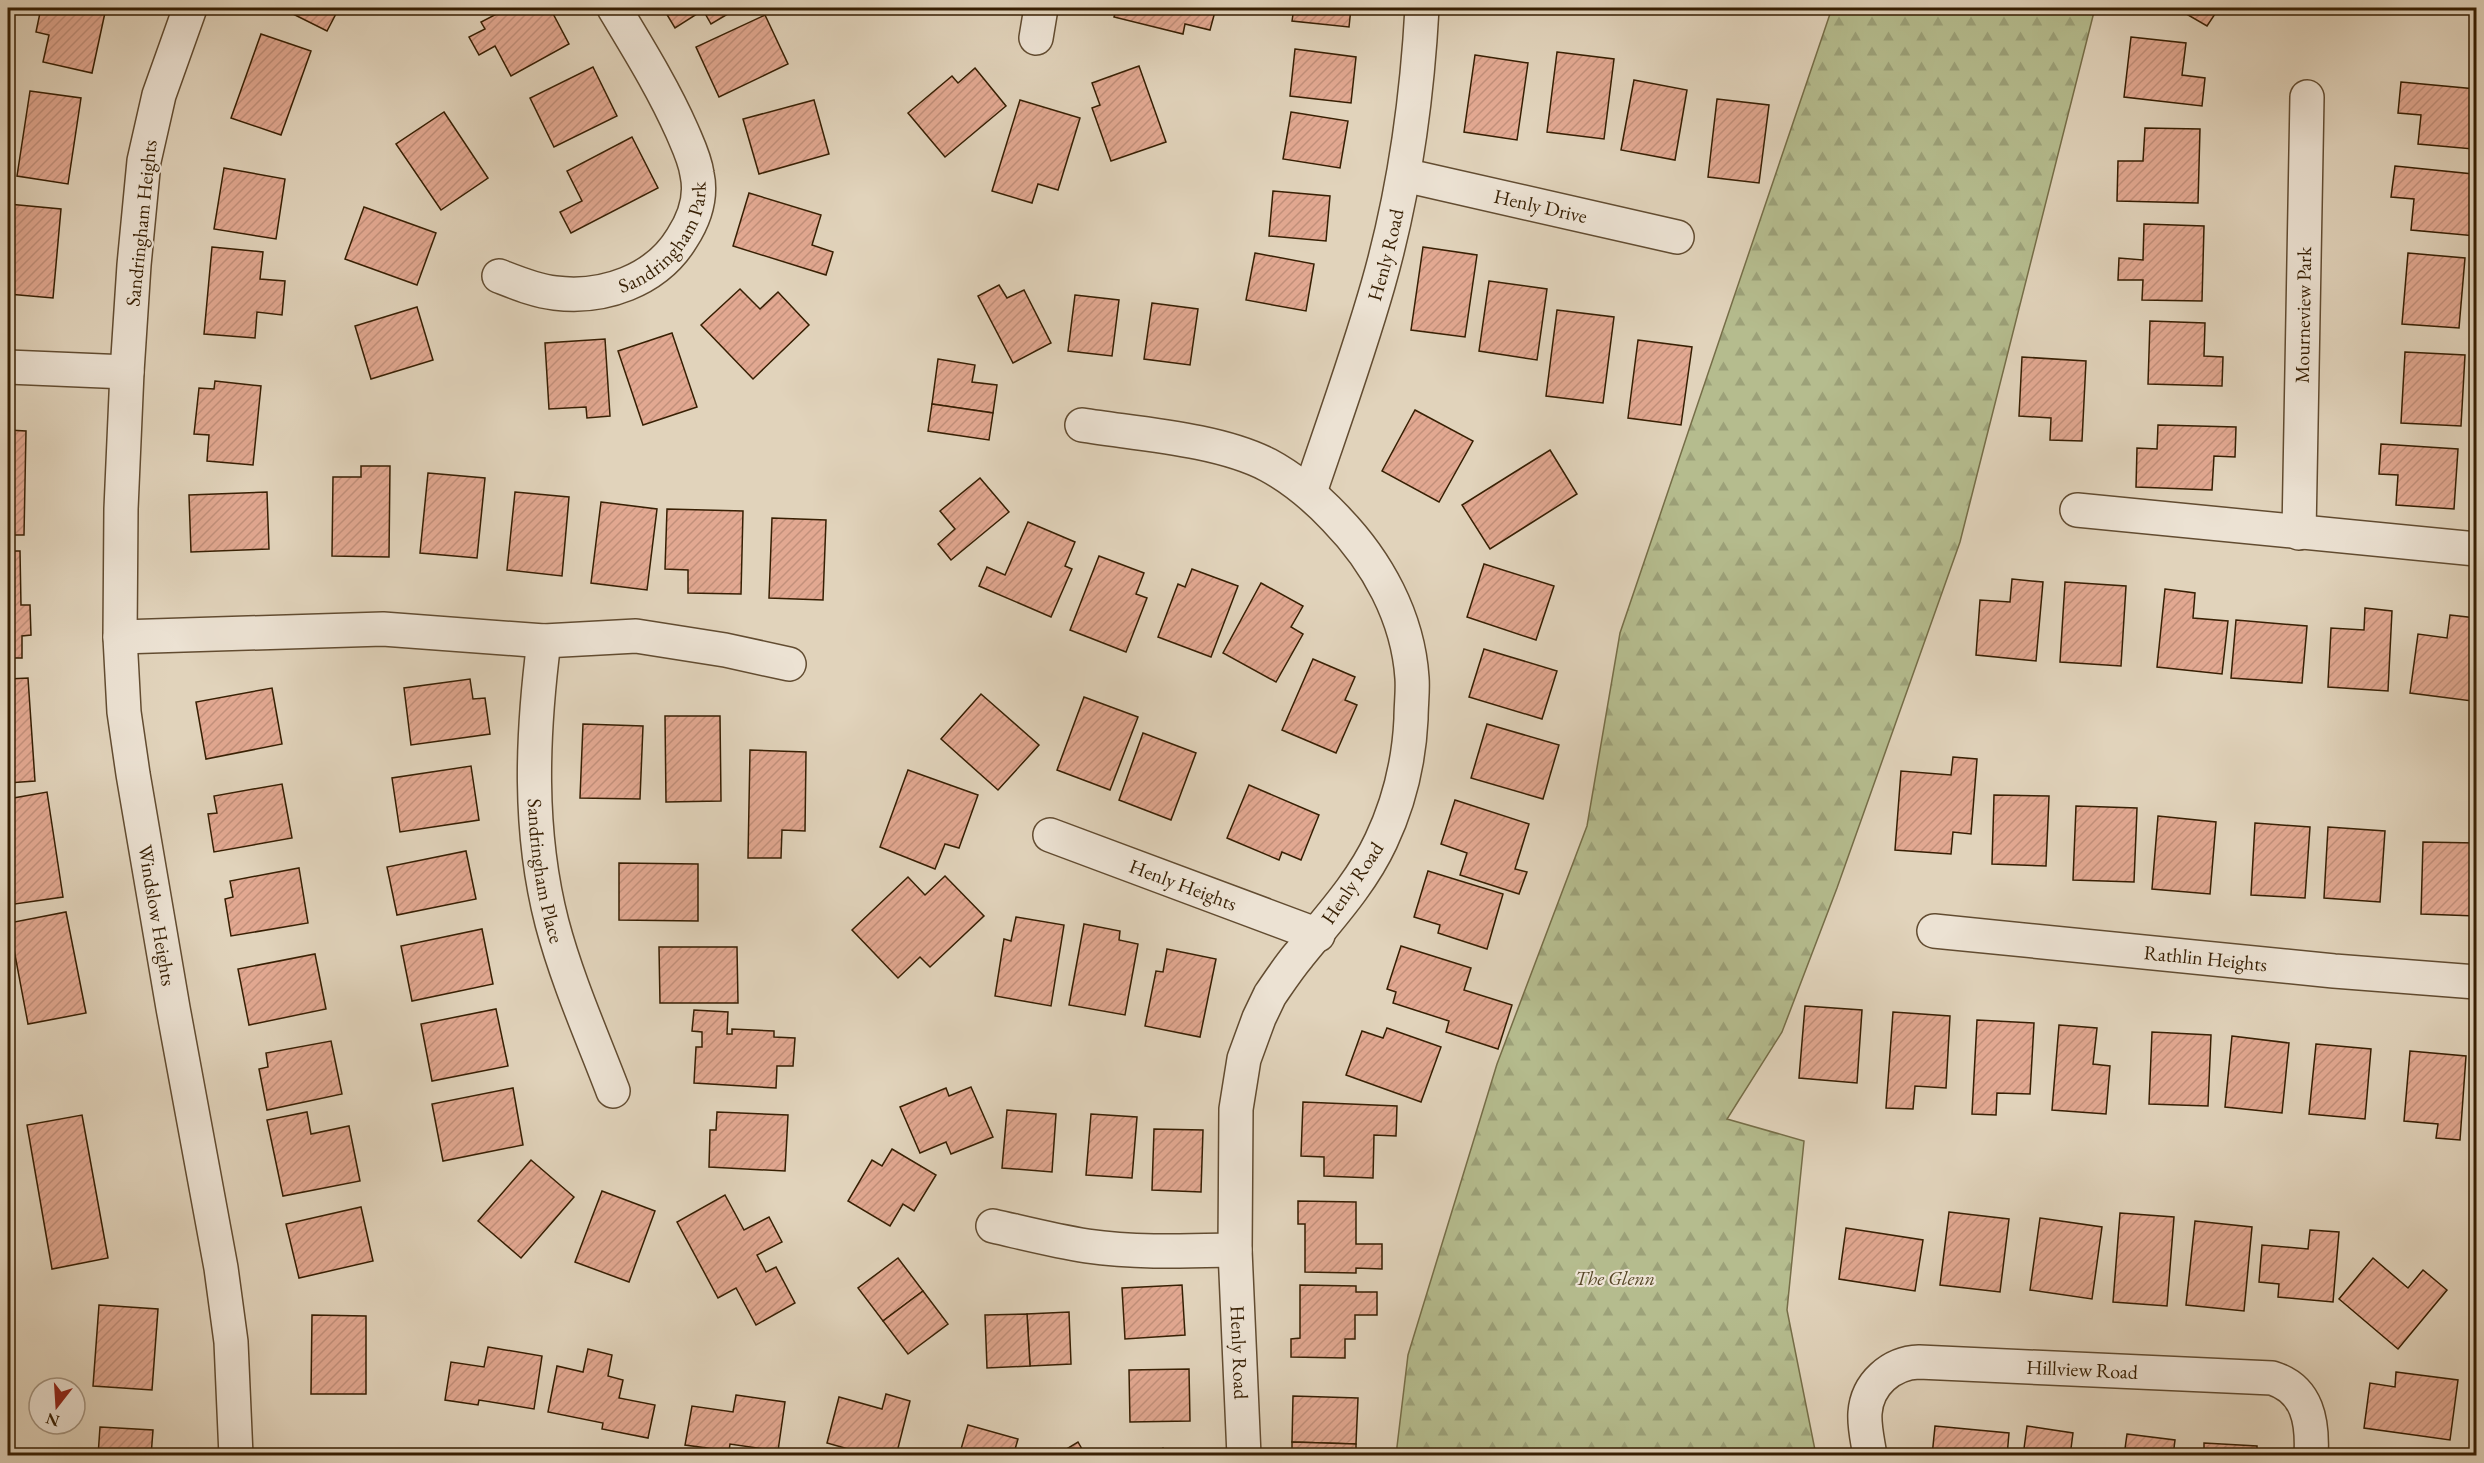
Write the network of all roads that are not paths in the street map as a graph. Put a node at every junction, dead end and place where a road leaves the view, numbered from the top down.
1 (190, 8) edge
2 (614, 8) edge
3 (1422, 8) edge
4 (2307, 97) dead end
5 (1404, 175) junction
6 (1677, 237) dead end
7 (499, 276) dead end
8 (8, 367) edge
9 (127, 372) junction
10 (1082, 425) dead end
11 (1310, 492) junction
12 (2077, 510) dead end
13 (2299, 533) junction
14 (2476, 549) edge
15 (120, 637) junction
16 (544, 641) junction
17 (789, 664) dead end
18 (1050, 835) dead end
19 (1934, 931) dead end
20 (1318, 934) junction
21 (2476, 982) edge
22 (613, 1091) dead end
23 (993, 1226) dead end
24 (1235, 1250) junction
25 (236, 1455) edge
26 (1244, 1455) edge
27 (1870, 1455) edge
28 (2311, 1455) edge

1 - 9 street, Sandringham Heights
2 - 7 street, Sandringham Park
3 - 5 street, Henly Road
4 - 13 street, Mourneview Park
5 - 6 street, Henly Drive
5 - 11 street, Henly Road
8 - 9 street
9 - 15 street, Windslow Heights
10 - 11 street, Henly Road
11 - 20 street, Henly Road
12 - 13 street
13 - 14 street
15 - 16 street
15 - 25 street, Windslow Heights
16 - 17 street
16 - 22 street, Sandringham Place
18 - 20 street, Henly Heights
19 - 21 street, Rathlin Heights
20 - 24 street, Henly Road
23 - 24 street
24 - 26 street, Henly Road
27 - 28 street, Hillview Road

